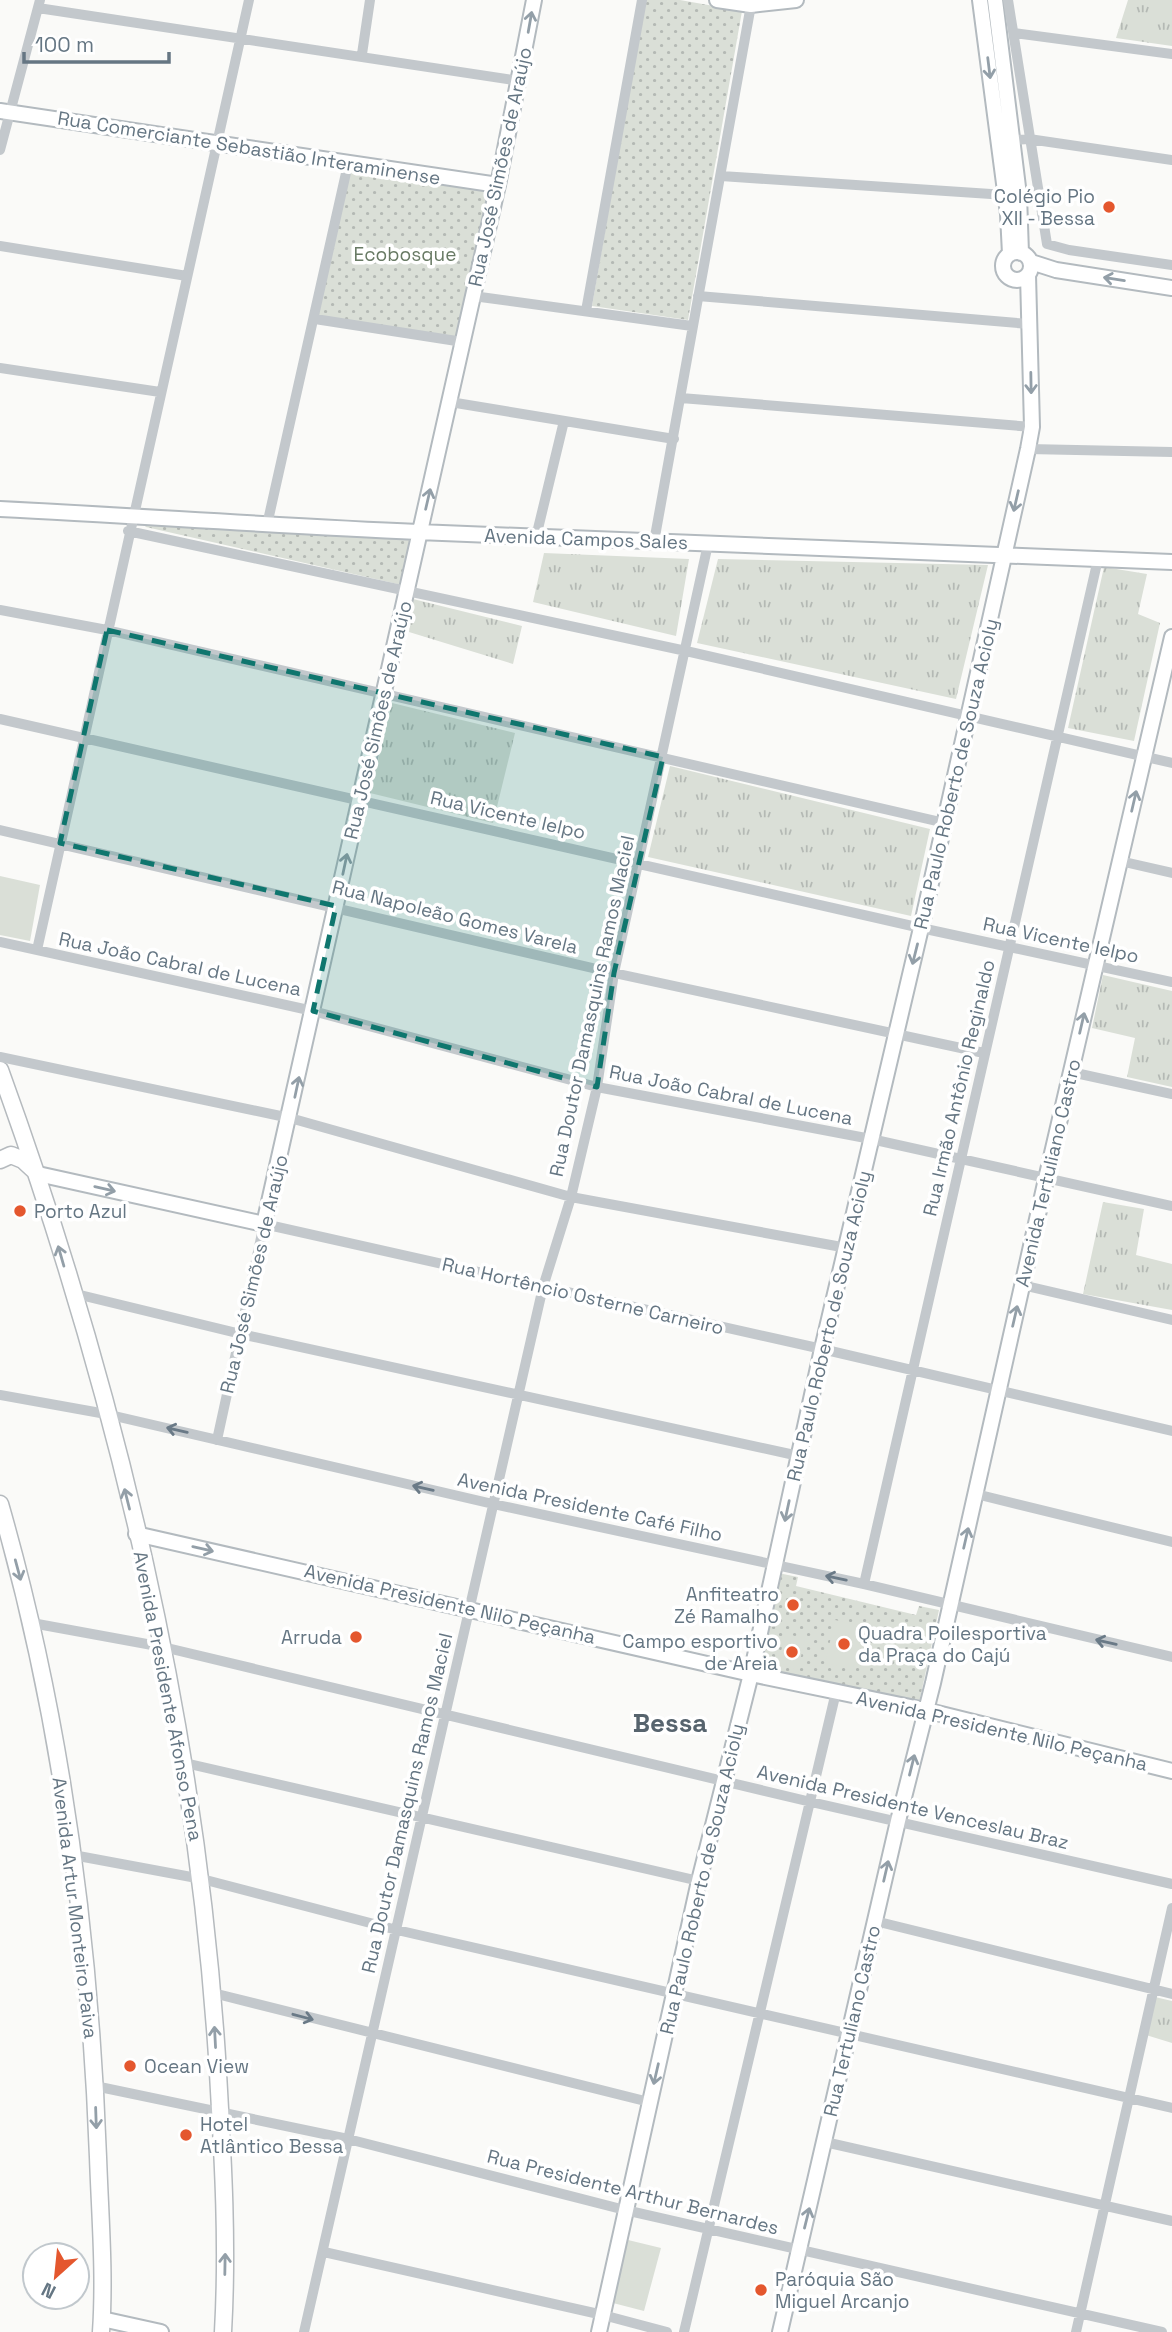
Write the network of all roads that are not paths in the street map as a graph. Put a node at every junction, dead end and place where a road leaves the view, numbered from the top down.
1 (249, 0) edge
2 (370, 0) edge
3 (534, 0) edge
4 (642, 0) edge
5 (717, 0) edge
6 (796, 0) edge
7 (980, 0) edge
8 (995, 0) edge
9 (1008, 0) edge
10 (39, 4) edge
11 (751, 5) junction
12 (1014, 33) junction
13 (241, 39) junction
14 (362, 54) junction
15 (1172, 54) edge
16 (520, 81) junction
17 (5, 112) edge
18 (1030, 139) junction
19 (1012, 140) junction
20 (216, 142) junction
21 (0, 150) edge
22 (1172, 160) edge
23 (348, 164) junction
24 (721, 176) junction
25 (498, 185) junction
26 (1006, 195) junction
27 (0, 246) edge
28 (1172, 265) edge
29 (1022, 266) junction
30 (187, 276) junction
31 (1172, 288) edge
32 (473, 296) junction
33 (698, 296) junction
34 (586, 311) junction
35 (316, 319) junction
36 (1029, 321) junction
37 (692, 326) junction
38 (463, 342) junction
39 (0, 368) edge
40 (160, 392) junction
41 (681, 398) junction
42 (450, 402) junction
43 (564, 421) junction
44 (1032, 427) junction
45 (674, 439) junction
46 (1028, 449) junction
47 (1172, 452) edge
48 (0, 509) edge
49 (132, 516) junction
50 (267, 525) junction
51 (128, 531) junction
52 (420, 533) junction
53 (536, 537) junction
54 (654, 542) junction
55 (708, 544) junction
56 (1005, 553) junction
57 (1098, 558) junction
58 (1172, 562) edge
59 (407, 591) junction
60 (0, 610) edge
61 (107, 630) junction
62 (1171, 646) edge
63 (686, 651) junction
64 (384, 693) junction
65 (969, 717) junction
66 (0, 719) edge
67 (83, 737) junction
68 (1055, 738) junction
69 (663, 757) junction
70 (1144, 757) junction
71 (1172, 763) edge
72 (359, 799) junction
73 (945, 823) junction
74 (0, 830) edge
75 (60, 844) junction
76 (1120, 861) junction
77 (639, 863) junction
78 (1172, 873) edge
79 (336, 906) junction
80 (921, 928) junction
81 (0, 942) edge
82 (1008, 946) junction
83 (37, 950) junction
84 (1095, 965) junction
85 (614, 973) junction
86 (1172, 982) edge
87 (313, 1011) junction
88 (896, 1034) junction
89 (984, 1053) junction
90 (0, 1057) edge
91 (0, 1070) edge
92 (1071, 1072) junction
93 (597, 1087) junction
94 (1172, 1094) edge
95 (17, 1117) junction
96 (290, 1118) junction
97 (871, 1139) junction
98 (6, 1158) edge
99 (961, 1160) junction
100 (38, 1174) junction
101 (1046, 1179) junction
102 (570, 1197) junction
103 (1172, 1206) edge
104 (264, 1224) junction
105 (847, 1248) junction
106 (1023, 1285) junction
107 (542, 1287) junction
108 (72, 1292) junction
109 (1172, 1320) edge
110 (241, 1334) junction
111 (822, 1349) junction
112 (912, 1370) junction
113 (999, 1391) junction
114 (518, 1394) junction
115 (0, 1395) edge
116 (106, 1414) junction
117 (1172, 1431) edge
118 (217, 1440) junction
119 (799, 1456) junction
120 (976, 1494) junction
121 (0, 1504) edge
122 (493, 1504) junction
123 (136, 1534) junction
124 (1172, 1542) edge
125 (776, 1566) junction
126 (864, 1584) junction
127 (951, 1605) junction
128 (468, 1608) junction
129 (32, 1623) junction
130 (163, 1647) junction
131 (1172, 1657) edge
132 (751, 1674) junction
133 (836, 1692) junction
134 (926, 1710) junction
135 (444, 1715) junction
136 (185, 1763) junction
137 (1172, 1771) edge
138 (724, 1781) junction
139 (811, 1802) junction
140 (422, 1819) junction
141 (898, 1821) junction
142 (73, 1855) junction
143 (202, 1879) junction
144 (699, 1881) junction
145 (1172, 1884) edge
146 (1172, 1908) edge
147 (875, 1921) junction
148 (397, 1930) junction
149 (1153, 1989) junction
150 (213, 1993) junction
151 (675, 1993) junction
152 (1172, 1994) edge
153 (759, 2012) junction
154 (848, 2034) junction
155 (372, 2035) junction
156 (95, 2086) junction
157 (1130, 2098) junction
158 (649, 2102) junction
159 (1172, 2108) edge
160 (220, 2113) junction
161 (348, 2139) junction
162 (825, 2142) junction
163 (1105, 2206) junction
164 (625, 2210) junction
165 (1172, 2221) edge
166 (710, 2230) junction
167 (799, 2249) junction
168 (324, 2252) junction
169 (1081, 2312) junction
170 (603, 2315) junction
171 (101, 2325) edge
172 (161, 2332) edge
173 (222, 2332) edge
174 (304, 2332) edge
175 (599, 2332) edge
176 (667, 2332) edge
177 (684, 2332) edge
178 (780, 2332) edge
179 (1076, 2332) edge
180 (1162, 2332) edge

1 - 13 street
2 - 14 street
16 -> 3 street, Rua José Simões de Araújo
4 - 34 street
5 - 11 street
6 - 11 street
7 -> 26 street
8 - 19 street
9 - 12 street
10 - 13 street
10 - 17 street
11 - 24 street
12 - 15 street
12 - 18 street
13 - 14 street
13 - 20 street
14 - 16 street
16 - 25 street, Rua José Simões de Araújo
17 - 20 street, Rua Comerciante Sebastião Interaminense
17 - 21 street
18 - 19 street
18 - 22 street
18 - 28 street
19 - 29 street
20 - 23 street, Rua Comerciante Sebastião Interaminense
20 - 30 street
23 - 25 street, Rua Comerciante Sebastião Interaminense
23 - 35 street
24 - 26 street
24 - 33 street
25 - 32 street, Rua José Simões de Araújo
26 - 29 street
27 - 30 street
31 -> 29 street
29 - 36 street, Rua Paulo Roberto de Souza Acioly
30 - 40 street
32 - 34 street
32 - 38 street, Rua José Simões de Araújo
33 - 36 street
33 - 37 street
34 - 37 street
35 - 38 street
35 - 50 street
36 -> 44 street, Rua Paulo Roberto de Souza Acioly
37 - 41 street
38 - 42 street, Rua José Simões de Araújo
39 - 40 street
40 - 49 street
41 - 44 street
41 - 45 street
42 - 43 street
52 -> 42 street, Rua José Simões de Araújo
43 - 45 street
43 - 53 street
44 - 46 street, Rua Paulo Roberto de Souza Acioly
45 - 54 street
46 - 47 street
46 -> 56 street, Rua Paulo Roberto de Souza Acioly
48 - 49 street, Avenida Campos Sales
49 - 50 street, Avenida Campos Sales
49 - 51 street
50 - 52 street, Avenida Campos Sales
51 - 59 street
51 - 61 street
52 - 53 street, Avenida Campos Sales
52 - 59 street, Rua José Simões de Araújo
53 - 54 street, Avenida Campos Sales
54 - 55 street, Avenida Campos Sales
55 - 56 street, Avenida Campos Sales
55 - 63 street, Rua Doutor Damasquins Ramos Maciel
56 - 57 street, Avenida Campos Sales
56 - 65 street, Rua Paulo Roberto de Souza Acioly
57 - 58 street, Avenida Campos Sales
57 - 68 street, Rua Irmão Antônio Reginaldo
59 - 63 street
59 - 64 street, Rua José Simões de Araújo
60 - 61 street
61 - 64 street
61 - 67 street
62 - 70 street, Avenida Tertuliano Castro
63 - 65 street
63 - 69 street, Rua Doutor Damasquins Ramos Maciel
64 - 69 street
64 - 72 street, Rua José Simões de Araújo
65 - 68 street
65 - 73 street, Rua Paulo Roberto de Souza Acioly
66 - 67 street, Rua Vicente Ielpo
67 - 72 street, Rua Vicente Ielpo
67 - 75 street
68 - 70 street
68 - 82 street, Rua Irmão Antônio Reginaldo
69 - 73 street
69 - 77 street, Rua Doutor Damasquins Ramos Maciel
70 - 71 street
76 -> 70 street, Avenida Tertuliano Castro
72 - 77 street, Rua Vicente Ielpo
79 -> 72 street, Rua José Simões de Araújo
73 - 80 street, Rua Paulo Roberto de Souza Acioly
74 - 75 street, Rua Napoleão Gomes Varela
75 - 79 street, Rua Napoleão Gomes Varela
75 - 83 street
76 - 78 street
76 - 84 street, Avenida Tertuliano Castro
77 - 80 street, Rua Vicente Ielpo
77 - 85 street, Rua Doutor Damasquins Ramos Maciel
79 - 85 street, Rua Napoleão Gomes Varela
79 - 87 street, Rua José Simões de Araújo
80 - 82 street, Rua Vicente Ielpo
80 -> 88 street, Rua Paulo Roberto de Souza Acioly
81 - 83 street, Rua João Cabral de Lucena
82 - 84 street, Rua Vicente Ielpo
82 - 89 street, Rua Irmão Antônio Reginaldo
83 - 87 street, Rua João Cabral de Lucena
84 - 86 street, Rua Vicente Ielpo
92 -> 84 street, Avenida Tertuliano Castro
85 - 88 street, Rua Napoleão Gomes Varela
85 - 93 street, Rua Doutor Damasquins Ramos Maciel
87 - 93 street, Rua João Cabral de Lucena
96 -> 87 street, Rua José Simões de Araújo
88 - 89 street, Rua Napoleão Gomes Varela
88 - 97 street, Rua Paulo Roberto de Souza Acioly
89 - 99 street, Rua Irmão Antônio Reginaldo
90 - 96 street
91 - 95 main road, Avenida Presidente Afonso Pena
92 - 94 street
92 - 101 street, Avenida Tertuliano Castro
93 - 97 street, Rua João Cabral de Lucena
93 - 102 street, Rua Doutor Damasquins Ramos Maciel
95 - 98 main road, Avenida Presidente Afonso Pena
95 - 100 main road, Avenida Presidente Afonso Pena
96 - 102 street
96 - 104 street, Rua José Simões de Araújo
97 - 99 street, Rua João Cabral de Lucena
97 - 105 street, Rua Paulo Roberto de Souza Acioly
98 - 100 main road, Rua Hortêncio Osterne Carneiro
99 - 101 street, Rua João Cabral de Lucena
99 - 112 street, Rua Irmão Antônio Reginaldo
100 -> 104 street, Rua Hortêncio Osterne Carneiro
108 -> 100 main road, Avenida Presidente Afonso Pena
101 - 103 street, Rua João Cabral de Lucena
101 - 106 street, Avenida Tertuliano Castro
102 - 105 street
102 - 107 street, Rua Doutor Damasquins Ramos Maciel
104 - 107 street, Rua Hortêncio Osterne Carneiro
104 - 110 street, Rua José Simões de Araújo
105 - 111 street, Rua Paulo Roberto de Souza Acioly
106 - 109 street
113 -> 106 street, Avenida Tertuliano Castro
107 - 111 street, Rua Hortêncio Osterne Carneiro
107 - 114 street, Rua Doutor Damasquins Ramos Maciel
108 - 110 street
108 - 116 main road, Avenida Presidente Afonso Pena
110 - 114 street
110 - 118 street, Rua José Simões de Araújo
111 - 112 street, Rua Hortêncio Osterne Carneiro
111 - 119 street, Rua Paulo Roberto de Souza Acioly
112 - 113 street, Rua Hortêncio Osterne Carneiro
112 - 126 street, Rua Irmão Antônio Reginaldo
113 - 117 street, Rua Hortêncio Osterne Carneiro
113 - 120 street, Avenida Tertuliano Castro
114 - 119 street
114 - 122 street, Rua Doutor Damasquins Ramos Maciel
115 - 116 street, Avenida Presidente Café Filho
118 -> 116 street, Avenida Presidente Café Filho
123 -> 116 main road, Avenida Presidente Afonso Pena
122 -> 118 street, Avenida Presidente Café Filho
119 -> 125 street, Rua Paulo Roberto de Souza Acioly
120 - 124 street
127 -> 120 street, Avenida Tertuliano Castro
121 -> 129 main road, Avenida Artur Monteiro Paiva
122 - 125 street, Avenida Presidente Café Filho
122 - 128 street, Rua Doutor Damasquins Ramos Maciel
123 -> 128 street, Avenida Presidente Nilo Peçanha
123 - 130 main road, Avenida Presidente Afonso Pena
126 -> 125 street, Avenida Presidente Café Filho
125 - 132 street, Rua Paulo Roberto de Souza Acioly
126 - 127 street, Avenida Presidente Café Filho
131 -> 127 street, Avenida Presidente Café Filho
127 - 134 street, Avenida Tertuliano Castro
128 - 132 street, Avenida Presidente Nilo Peçanha
128 - 135 street, Rua Doutor Damasquins Ramos Maciel
129 - 130 street, Avenida Presidente Venceslau Braz
129 - 142 main road, Avenida Artur Monteiro Paiva
130 - 135 street, Avenida Presidente Venceslau Braz
130 - 136 main road, Avenida Presidente Afonso Pena
132 - 133 street, Avenida Presidente Nilo Peçanha
132 - 138 street, Rua Paulo Roberto de Souza Acioly
133 - 134 street, Avenida Presidente Nilo Peçanha
133 - 139 street
134 - 137 street, Avenida Presidente Nilo Peçanha
141 -> 134 street, Rua Tertuliano Castro
135 - 138 street, Avenida Presidente Venceslau Braz
135 - 140 street, Rua Doutor Damasquins Ramos Maciel
136 - 140 street
136 - 143 main road, Avenida Presidente Afonso Pena
138 - 139 street, Avenida Presidente Venceslau Braz
138 - 144 street, Rua Paulo Roberto de Souza Acioly
139 - 141 street, Avenida Presidente Venceslau Braz
139 - 153 street
140 - 144 street
140 - 148 street, Rua Doutor Damasquins Ramos Maciel
141 - 145 street, Avenida Presidente Venceslau Braz
147 -> 141 street, Rua Tertuliano Castro
142 - 143 street
142 - 156 main road, Avenida Artur Monteiro Paiva
143 - 148 street
143 - 150 main road, Avenida Presidente Afonso Pena
144 - 151 street, Rua Paulo Roberto de Souza Acioly
146 - 149 street
147 - 149 street
147 - 154 street, Rua Tertuliano Castro
148 - 151 street
148 - 155 street, Rua Doutor Damasquins Ramos Maciel
149 - 152 street
149 - 157 street
150 -> 155 street
160 -> 150 main road, Avenida Presidente Afonso Pena
151 - 153 street
151 -> 158 street, Rua Paulo Roberto de Souza Acioly
153 - 154 street
153 - 166 street
154 - 157 street
154 - 162 street, Rua Tertuliano Castro
155 - 158 street
155 - 161 street, Rua Doutor Damasquins Ramos Maciel
156 - 160 street, Rua Presidente Arthur Bernardes
156 -> 171 main road, Avenida Artur Monteiro Paiva
157 - 159 street
157 - 163 street
158 - 164 street, Rua Paulo Roberto de Souza Acioly
160 - 161 street, Rua Presidente Arthur Bernardes
173 -> 160 main road, Avenida Presidente Afonso Pena
161 - 164 street, Rua Presidente Arthur Bernardes
161 - 168 street, Rua Doutor Damasquins Ramos Maciel
162 - 163 street
167 -> 162 street, Rua Tertuliano Castro
163 - 165 street
163 - 169 street
164 - 166 street, Rua Presidente Arthur Bernardes
164 - 170 street, Rua Paulo Roberto de Souza Acioly
166 - 167 street, Rua Presidente Arthur Bernardes
166 - 177 street
167 - 169 street, Rua Presidente Arthur Bernardes
167 - 178 street, Rua Tertuliano Castro
168 - 170 street
168 - 174 street, Rua Doutor Damasquins Ramos Maciel
169 - 179 street
169 - 180 street, Rua Presidente Arthur Bernardes
170 - 175 street, Rua Paulo Roberto de Souza Acioly
170 - 176 street
171 - 172 street

